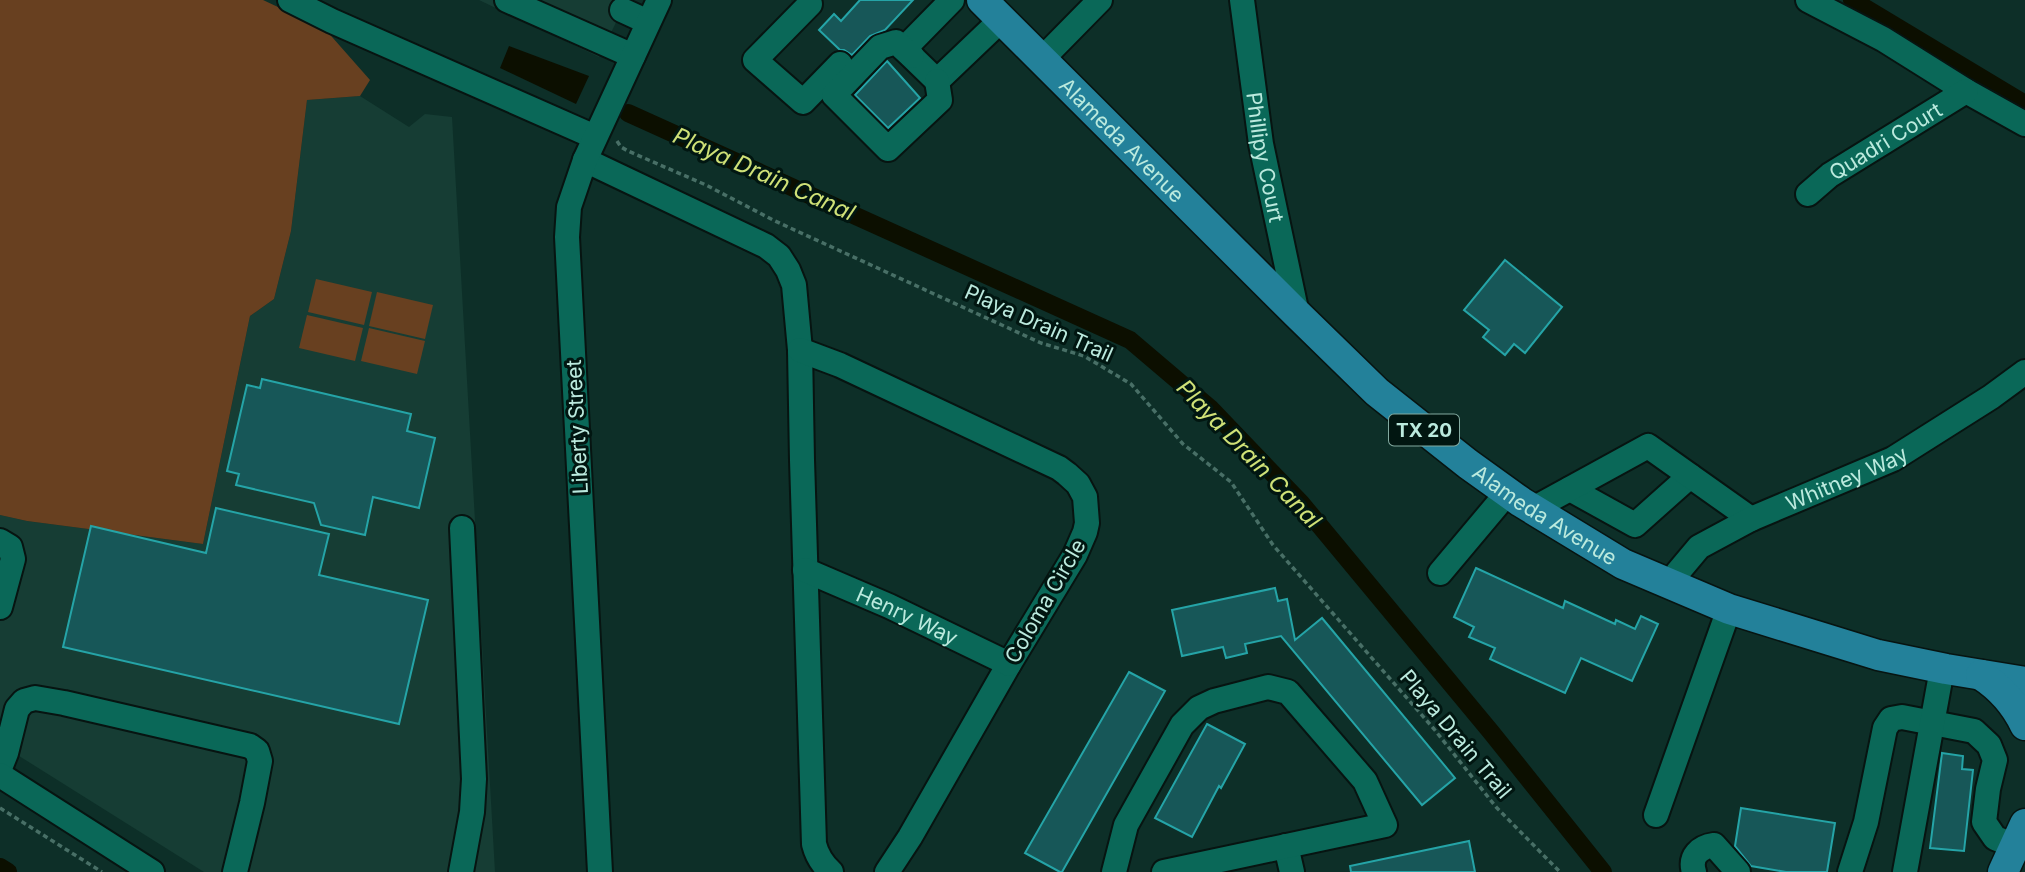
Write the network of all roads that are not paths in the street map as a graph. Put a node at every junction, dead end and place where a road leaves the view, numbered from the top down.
1 (290, 0) edge
2 (952, 0) edge
3 (1100, 0) edge
4 (1242, 0) edge
5 (1808, 0) edge
6 (810, 1) edge
7 (515, 2) edge
8 (992, 9) edge
9 (622, 10) dead end
10 (654, 11) edge
11 (633, 55) junction
12 (912, 56) junction
13 (1043, 58) junction
14 (840, 64) dead end
15 (937, 81) junction
16 (1966, 91) junction
17 (2025, 124) edge
18 (604, 136) junction
19 (585, 160) junction
20 (1808, 194) dead end
21 (1297, 314) junction
22 (800, 349) junction
23 (2025, 372) edge
24 (1690, 476) junction
25 (1570, 489) junction
26 (1508, 492) junction
27 (1533, 509) junction
28 (1751, 519) junction
29 (462, 528) dead end
30 (0, 541) edge
31 (805, 570) junction
32 (1440, 573) dead end
33 (1672, 585) junction
34 (0, 607) edge
35 (1729, 609) junction
36 (1009, 664) junction
37 (1942, 668) junction
38 (1981, 675) junction
39 (2025, 682) edge
40 (1933, 724) junction
41 (2025, 725) edge
42 (0, 768) edge
43 (0, 775) edge
44 (1656, 816) dead end
45 (1286, 846) junction
46 (2014, 847) edge
47 (152, 872) edge
48 (235, 872) edge
49 (461, 872) edge
50 (600, 872) edge
51 (831, 872) edge
52 (887, 872) edge
53 (1114, 872) edge
54 (1164, 872) edge
55 (1292, 872) edge
56 (1694, 872) edge
57 (1738, 872) edge
58 (1850, 872) edge
59 (1905, 872) edge

1 - 18 street
2 - 12 street
3 - 13 street
4 - 21 street, Phillipy Court
5 - 16 street
6 - 14 street
7 - 11 street
8 - 13 main road, Alameda Avenue / TX 20
8 - 15 street
9 - 10 street
10 - 11 street, Liberty Street
11 - 18 street, Liberty Street
12 - 15 street
12 - 15 street
13 - 21 main road, Alameda Avenue / TX 20
16 - 17 street
16 - 20 street, Quadri Court
18 - 19 street, Liberty Street
19 - 22 street
19 - 50 street, Liberty Street
21 - 26 main road, Alameda Avenue / TX 20
22 - 31 street
22 - 36 street, Coloma Circle
23 - 28 street, Whitney Way
24 - 25 street
24 - 25 street
24 - 28 street
25 - 27 street
26 - 27 main road, Alameda Avenue / TX 20
26 - 32 street
27 - 33 main road, Alameda Avenue / TX 20
28 - 33 street, Whitney Way
29 - 49 street
30 - 34 street
31 - 36 street, Henry Way
31 - 51 street
33 - 35 main road, Alameda Avenue / TX 20
35 - 37 main road, Alameda Avenue / TX 20
35 - 44 street
36 - 52 street, Coloma Circle
37 - 38 main road, Alameda Avenue / TX 20
37 - 40 street
38 - 39 main road, Alameda Avenue / TX 20
38 - 41 main road
40 - 46 street
40 - 58 street
40 - 59 street
42 - 48 street
43 - 47 street
45 - 53 street
45 - 54 street
45 - 55 street
56 - 57 street

